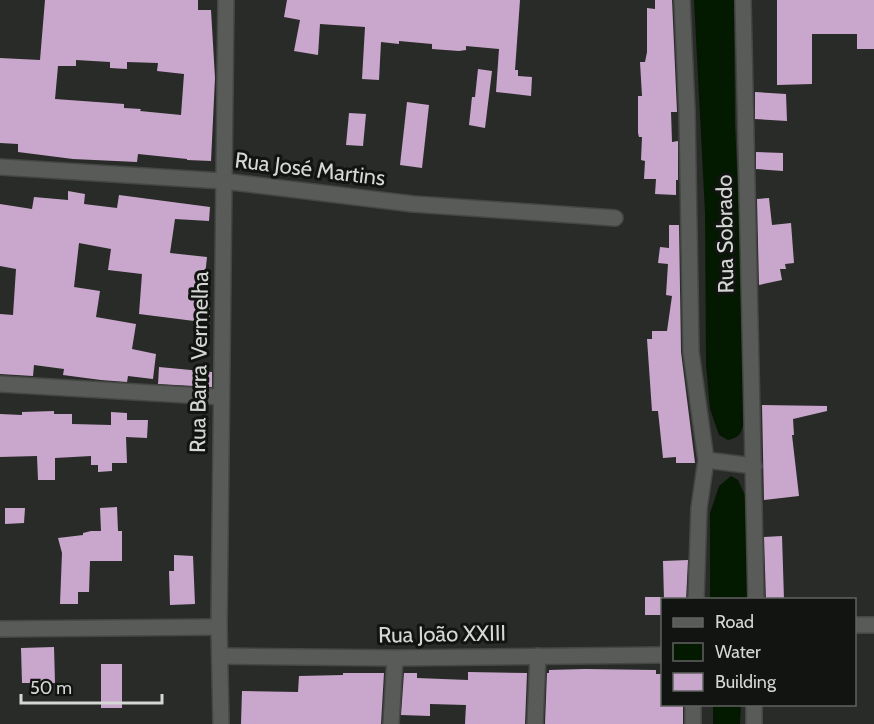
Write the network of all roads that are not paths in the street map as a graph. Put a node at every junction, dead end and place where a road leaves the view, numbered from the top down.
1 (226, 0) edge
2 (682, 0) edge
3 (742, 0) edge
4 (0, 167) edge
5 (223, 181) junction
6 (615, 218) dead end
7 (0, 384) edge
8 (221, 397) junction
9 (706, 460) junction
10 (754, 466) junction
11 (696, 598) edge
12 (756, 598) edge
13 (874, 624) edge
14 (856, 625) edge
15 (219, 627) junction
16 (0, 629) edge
17 (661, 655) edge
18 (221, 656) junction
19 (538, 656) junction
20 (395, 658) junction
21 (693, 706) edge
22 (754, 706) edge
23 (221, 724) edge
24 (391, 724) edge
25 (535, 724) edge
26 (693, 724) edge
27 (754, 724) edge

1 - 5 street, Rua Barra Vermelha
2 - 9 street, Rua Sobrado
3 - 10 street, Rua Sobrado
4 - 5 street, Rua José Martins
5 - 6 street, Rua José Martins
5 - 8 street, Rua Barra Vermelha
7 - 8 street
8 - 15 street, Rua Barra Vermelha
9 - 10 street
9 - 11 street, Rua Sobrado
10 - 12 street, Rua Sobrado
13 - 14 street
15 - 16 street
15 - 18 street, Rua Barra Vermelha
17 - 19 street, Rua João XXIII
18 - 20 street, Rua João XXIII
18 - 23 street, Rua Barra Vermelha
19 - 20 street, Rua João XXIII
19 - 25 street
20 - 24 street
21 - 26 street
22 - 27 street

